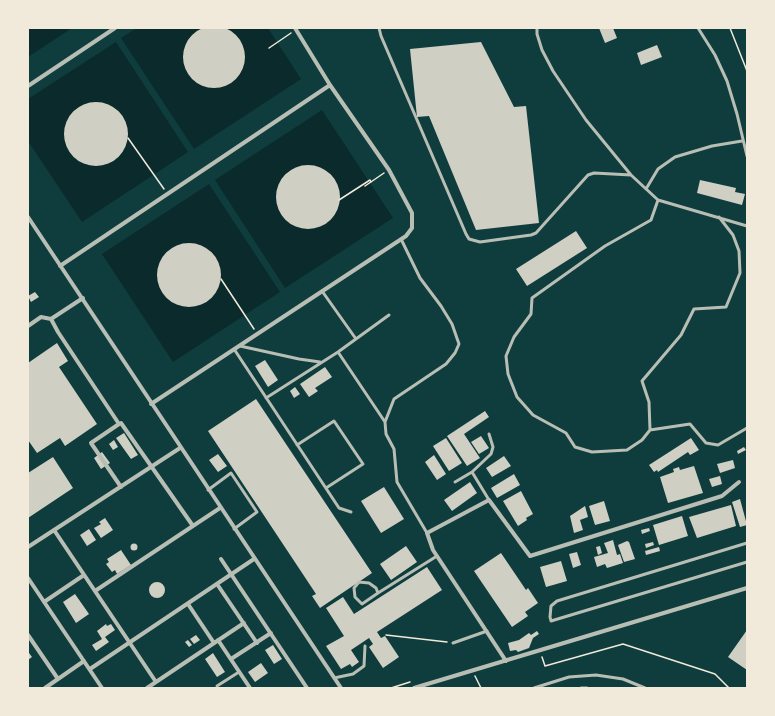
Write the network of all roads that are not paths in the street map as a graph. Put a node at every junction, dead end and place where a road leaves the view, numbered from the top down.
1 (115, 28) edge
2 (379, 28) edge
3 (537, 28) edge
4 (698, 28) edge
5 (296, 29) edge
6 (330, 85) junction
7 (28, 86) edge
8 (742, 141) junction
9 (747, 156) edge
10 (631, 175) junction
11 (646, 189) junction
12 (658, 200) junction
13 (28, 217) edge
14 (719, 217) junction
15 (747, 226) edge
16 (401, 239) junction
17 (60, 266) junction
18 (322, 291) junction
19 (83, 298) junction
20 (389, 316) dead end
21 (51, 319) junction
22 (28, 326) edge
23 (356, 339) junction
24 (239, 346) junction
25 (234, 349) junction
26 (338, 352) junction
27 (320, 362) junction
28 (266, 398) junction
29 (151, 404) junction
30 (385, 422) junction
31 (119, 424) junction
32 (747, 428) edge
33 (650, 430) junction
34 (489, 434) dead end
35 (297, 445) junction
36 (180, 448) junction
37 (151, 466) junction
38 (472, 472) junction
39 (455, 482) dead end
40 (739, 482) dead end
41 (121, 487) junction
42 (326, 488) junction
43 (208, 490) junction
44 (489, 500) junction
45 (220, 508) junction
46 (351, 512) dead end
47 (193, 526) junction
48 (234, 529) junction
49 (54, 530) junction
50 (427, 533) junction
51 (747, 543) edge
52 (28, 547) edge
53 (437, 556) junction
54 (222, 559) dead end
55 (254, 559) junction
56 (747, 562) edge
57 (232, 574) junction
58 (84, 575) junction
59 (28, 578) edge
60 (217, 584) junction
61 (747, 588) edge
62 (95, 591) junction
63 (378, 594) junction
64 (44, 602) junction
65 (188, 604) junction
66 (244, 623) junction
67 (487, 631) junction
68 (271, 634) junction
69 (28, 635) edge
70 (130, 642) junction
71 (216, 642) junction
72 (257, 643) junction
73 (453, 643) road end
74 (365, 646) dead end
75 (231, 659) junction
76 (84, 661) junction
77 (506, 661) junction
78 (90, 669) junction
79 (239, 672) junction
80 (334, 678) junction
81 (58, 679) junction
82 (156, 682) junction
83 (52, 683) junction
84 (217, 686) dead end
85 (45, 688) edge
86 (55, 688) edge
87 (102, 688) edge
88 (147, 688) edge
89 (250, 688) edge
90 (307, 688) edge
91 (341, 688) edge
92 (414, 688) edge
93 (534, 688) edge
94 (581, 688) edge
95 (588, 688) edge
96 (645, 688) edge

1 - 7 street
2 - 10 lane
3 - 10 lane
4 - 8 lane
5 - 6 street
6 - 16 street
6 - 17 street
8 - 9 lane
8 - 11 lane
10 - 11 lane
11 - 12 lane
12 - 14 lane
12 - 33 lane
13 - 17 street
14 - 15 lane
14 - 33 lane
16 - 18 street
16 - 30 lane
17 - 19 street
18 - 23 lane
18 - 24 street
19 - 21 street
19 - 29 street
20 - 23 lane
21 - 22 street
21 - 31 street
23 - 26 lane
24 - 25 street
24 - 27 lane
25 - 28 lane
25 - 29 street
26 - 27 lane
26 - 30 lane
27 - 28 lane
28 - 35 lane
29 - 36 street
30 - 50 lane
31 - 37 street
31 - 41 street
32 - 33 lane
34 - 38 lane
35 - 42 lane
35 - 42 lane
36 - 37 street
36 - 43 street
37 - 41 street
37 - 47 street
38 - 39 lane
38 - 44 lane
40 - 44 street
41 - 49 street
42 - 46 lane
43 - 45 street
43 - 48 lane
44 - 50 street
45 - 47 street
45 - 48 street
47 - 62 street
48 - 55 street
49 - 52 street
49 - 58 street
50 - 53 street
51 - 56 lane
53 - 63 lane
53 - 67 street
54 - 57 street
55 - 57 street
55 - 80 street
57 - 60 street
57 - 68 street
58 - 62 street
58 - 64 street
59 - 64 street
60 - 65 street
60 - 66 street
61 - 77 street
62 - 70 street
63 - 63 lane
64 - 76 street
65 - 70 street
65 - 71 street
66 - 71 street
66 - 72 street
67 - 73 lane
67 - 77 street
68 - 72 street
68 - 90 street
69 - 81 street
70 - 78 street
70 - 82 street
71 - 75 street
71 - 82 street
72 - 75 street
74 - 80 lane
75 - 79 street
76 - 78 street
76 - 81 street
77 - 92 street
78 - 87 street
79 - 84 lane
79 - 89 street
80 - 91 street
81 - 83 street
82 - 88 street
83 - 85 street
83 - 86 street
93 - 96 lane
94 - 95 lane

